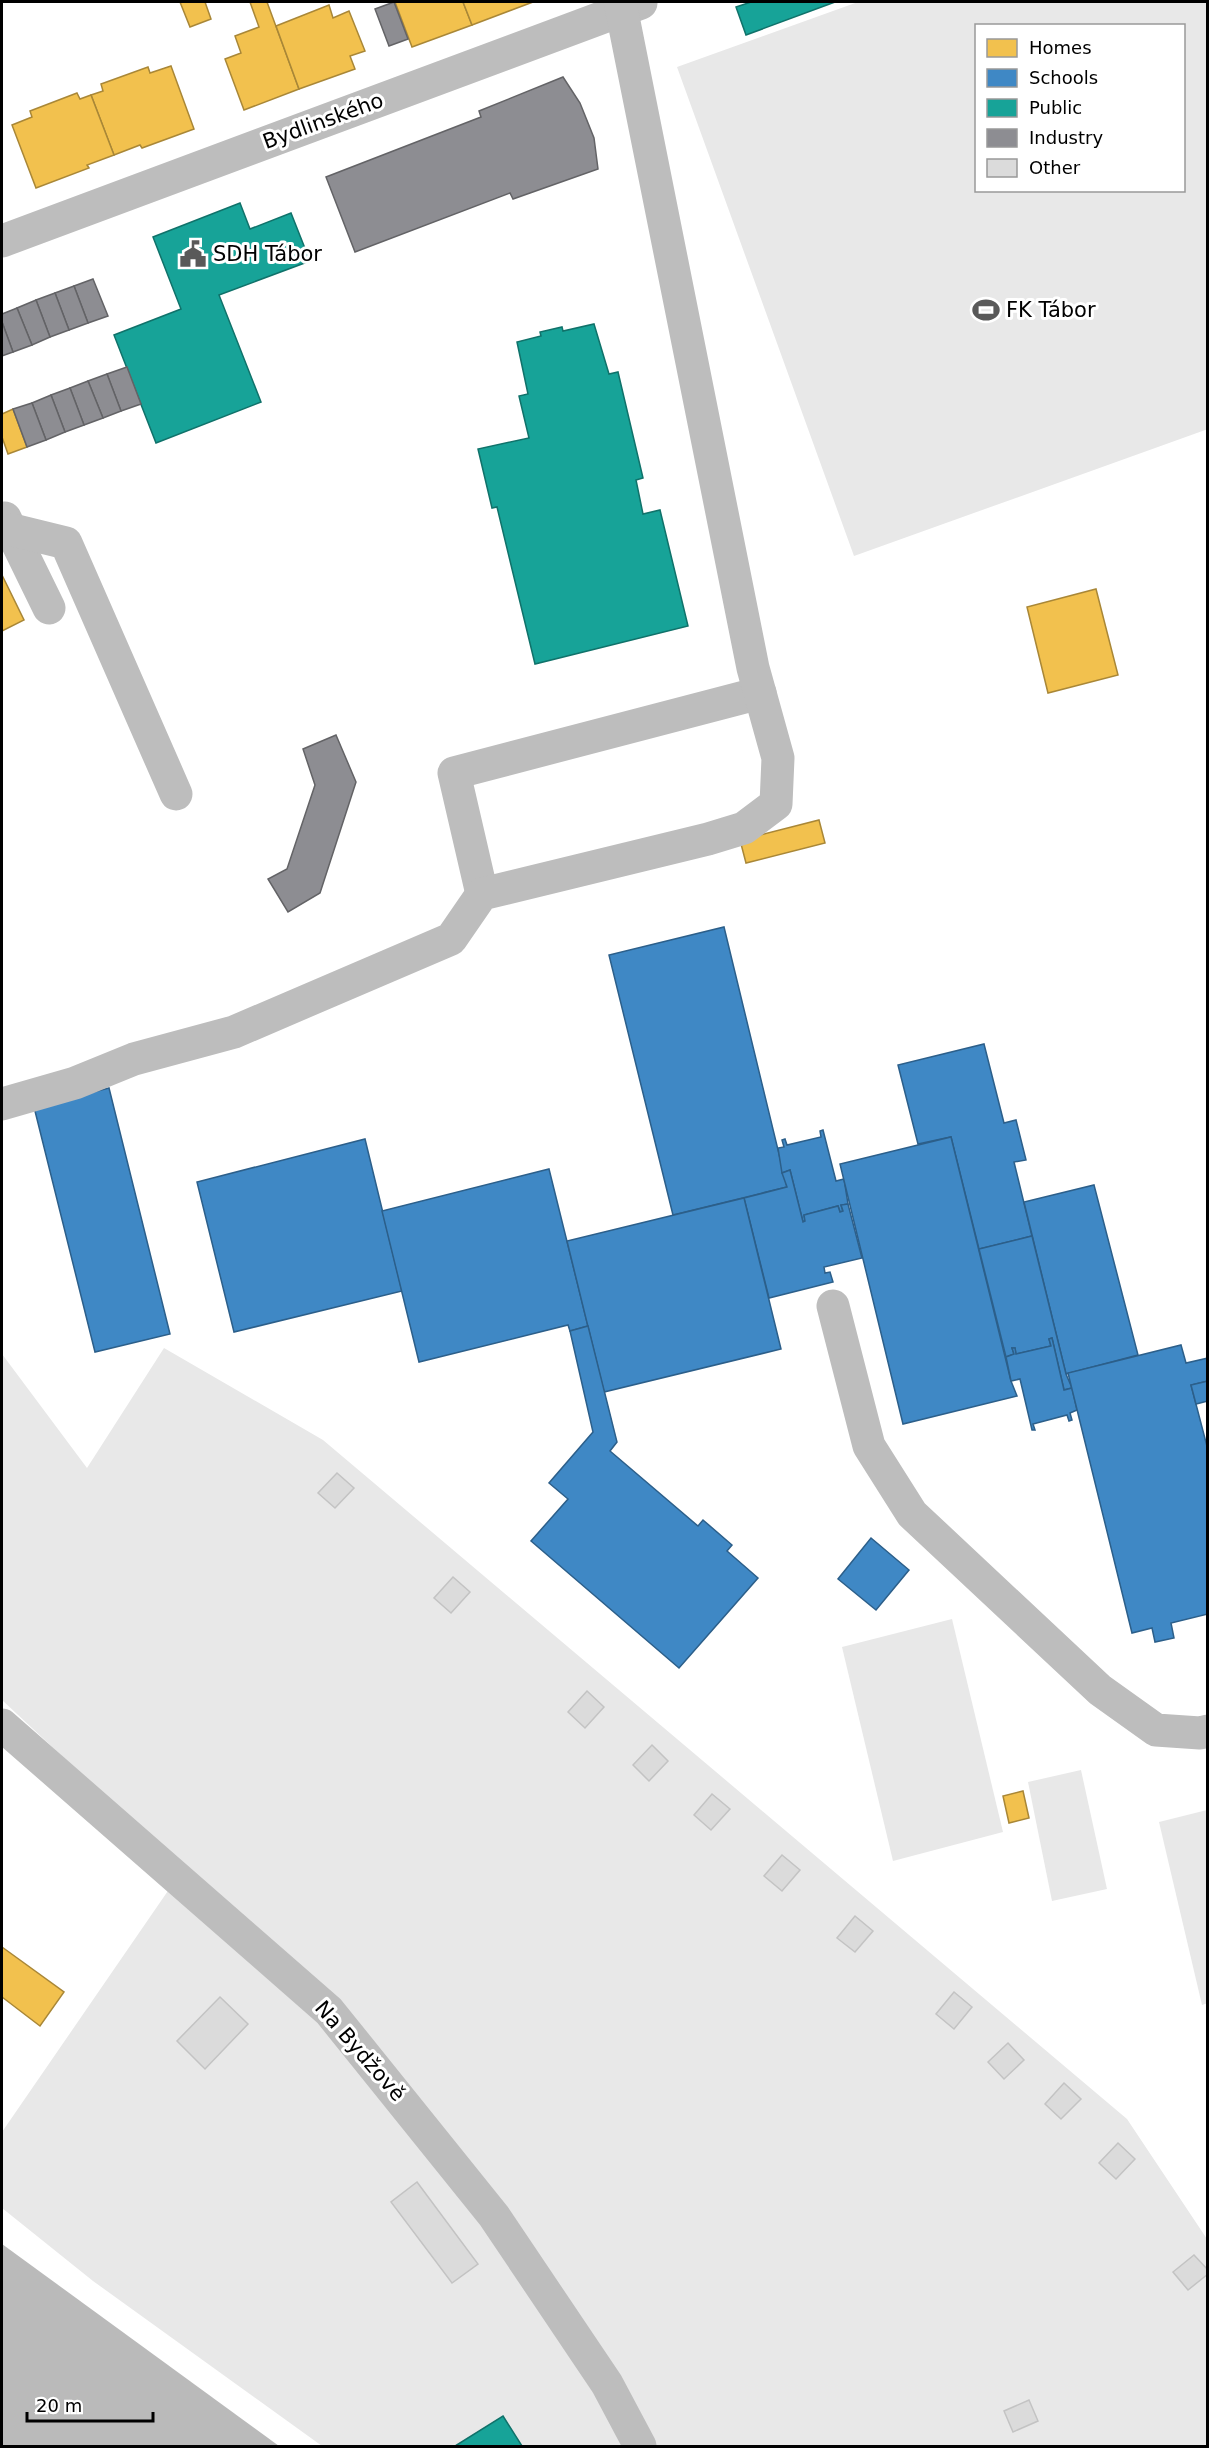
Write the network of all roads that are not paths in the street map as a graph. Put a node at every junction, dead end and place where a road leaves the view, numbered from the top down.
1 (629, 4) edge
2 (2, 241) edge
3 (7, 520) edge
4 (49, 608) dead end
5 (760, 693) junction
6 (176, 794) dead end
7 (482, 894) junction
8 (2, 1104) edge
9 (833, 1306) dead end
10 (2, 1725) edge
11 (1208, 1731) edge
12 (640, 2446) edge

1 - 2 street, Bydlinského
1 - 5 street
3 - 4 street
3 - 6 street
5 - 7 street
5 - 7 street
7 - 8 street
9 - 11 street
10 - 12 street, Na Bydžově

